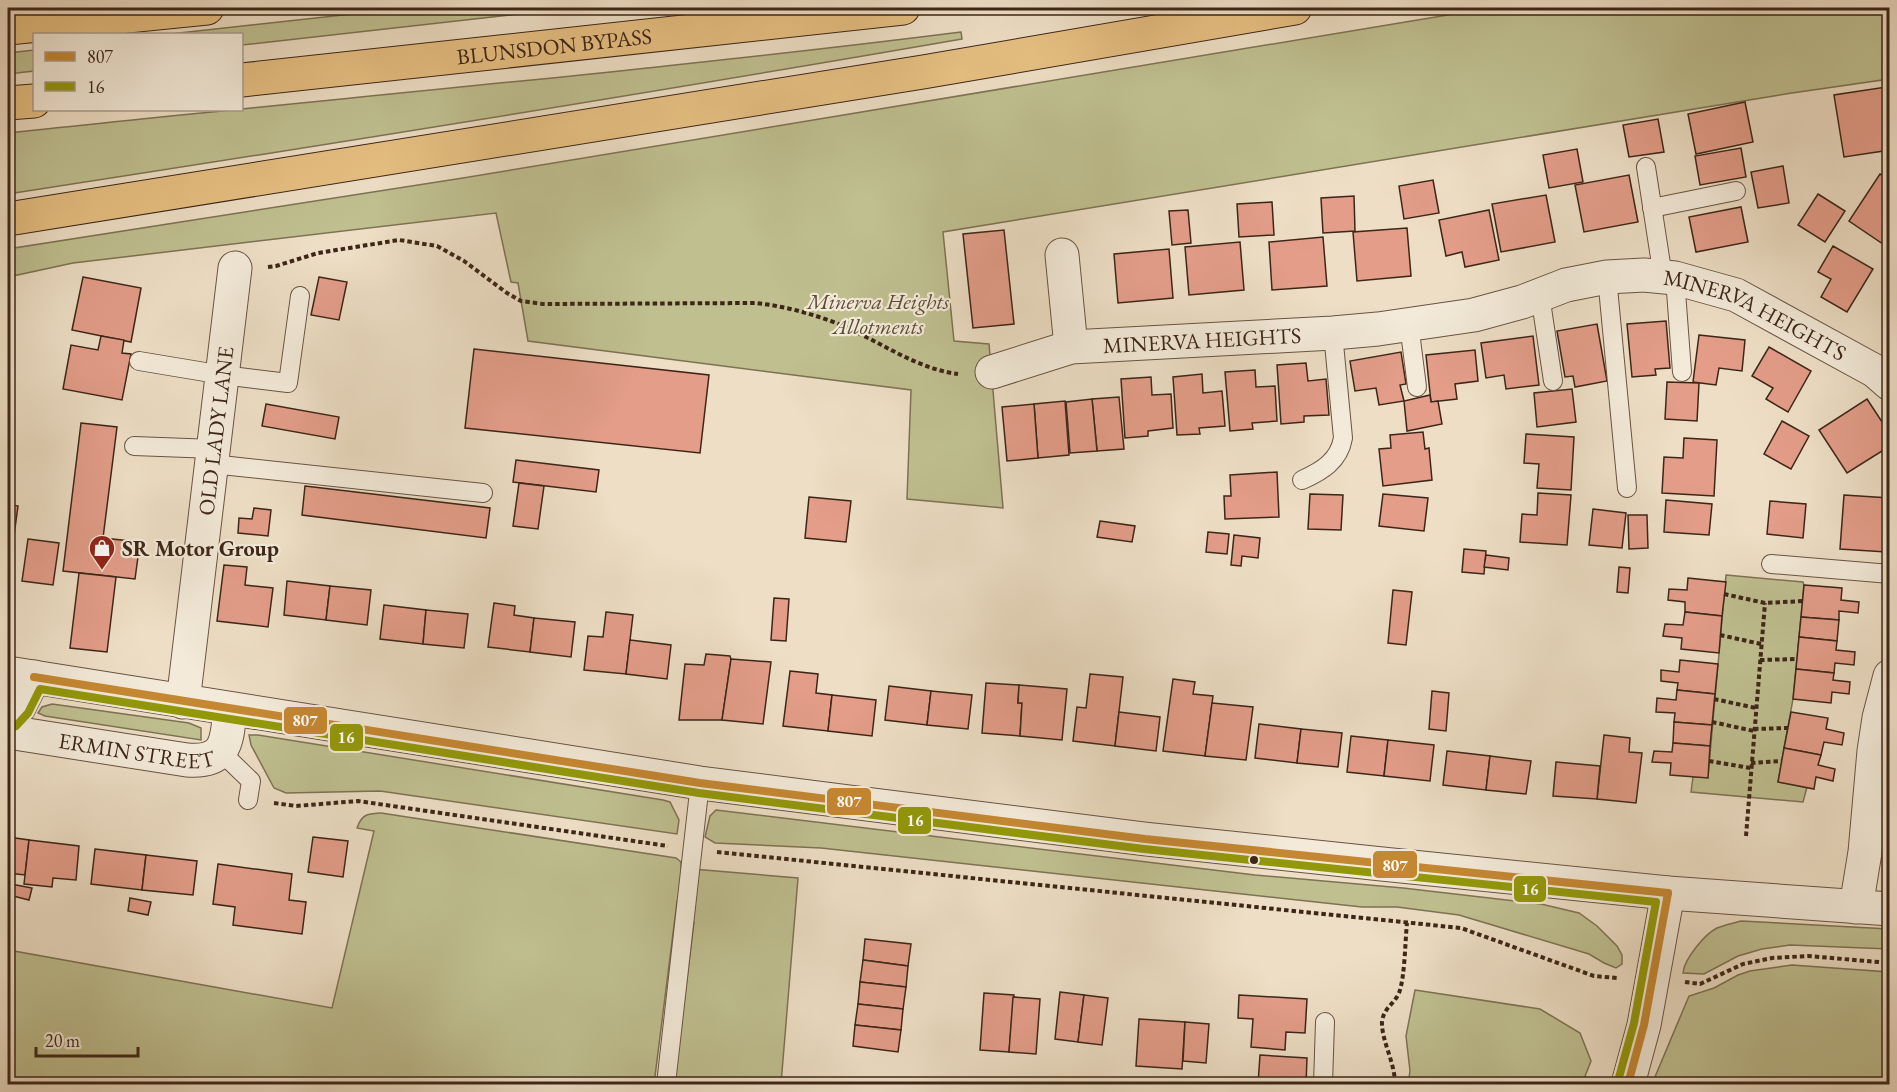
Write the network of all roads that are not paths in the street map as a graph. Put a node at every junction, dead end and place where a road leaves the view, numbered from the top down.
1 (207, 8) edge
2 (903, 8) edge
3 (1295, 8) edge
4 (8, 28) edge
5 (243, 80) edge
6 (33, 101) edge
7 (8, 104) edge
8 (1646, 167) dead end
9 (1736, 191) dead end
10 (1652, 208) junction
11 (8, 219) edge
12 (1062, 255) dead end
13 (236, 268) road end
14 (1607, 277) junction
15 (1669, 278) junction
16 (1540, 295) junction
17 (300, 296) dead end
18 (1409, 324) junction
19 (1333, 333) junction
20 (1071, 347) junction
21 (139, 361) dead end
22 (992, 372) road end
23 (1682, 372) dead end
24 (223, 375) junction
25 (1553, 381) dead end
26 (1890, 384) edge
27 (1417, 387) dead end
28 (135, 446) dead end
29 (213, 456) junction
30 (1302, 480) dead end
31 (1627, 488) dead end
32 (483, 493) dead end
33 (1771, 564) dead end
34 (1890, 574) edge
35 (21, 675) edge
36 (1890, 676) edge
37 (183, 702) junction
38 (230, 709) junction
39 (8, 719) edge
40 (8, 732) edge
41 (220, 752) junction
42 (700, 783) junction
43 (248, 800) road end
44 (1877, 850) edge
45 (1668, 893) junction
46 (1856, 907) junction
47 (1890, 909) edge
48 (1325, 1022) dead end
49 (666, 1084) edge
50 (1323, 1084) edge
51 (1628, 1084) edge

1 - 4 highway
2 - 5 highway, BLUNSDON BYPASS
3 - 11 highway
6 - 7 highway
8 - 10 lane
9 - 10 lane
10 - 15 lane
12 - 20 street, MINERVA HEIGHTS
13 - 24 street, OLD LADY LANE
14 - 15 street, MINERVA HEIGHTS
14 - 16 street, MINERVA HEIGHTS
14 - 31 lane
15 - 23 lane
15 - 26 street, MINERVA HEIGHTS
16 - 18 street, MINERVA HEIGHTS
16 - 25 lane
17 - 24 lane
18 - 19 street, MINERVA HEIGHTS
18 - 27 lane
19 - 20 street, MINERVA HEIGHTS
19 - 30 lane, MINERVA HEIGHTS
20 - 22 street, MINERVA HEIGHTS
21 - 24 lane
24 - 29 street, OLD LADY LANE
28 - 29 lane
29 - 32 lane
29 - 37 street, OLD LADY LANE
33 - 34 lane
35 - 37 street, ERMIN STREET
35 - 39 street, ERMIN STREET
36 - 44 street
37 - 38 street, ERMIN STREET
38 - 41 street, ERMIN STREET
38 - 42 street, ERMIN STREET
40 - 41 street, ERMIN STREET
41 - 43 lane
42 - 45 street, ERMIN STREET
42 - 49 lane
44 - 46 street
45 - 46 street, ERMIN STREET
45 - 51 street
46 - 47 street, ERMIN STREET
48 - 50 lane

